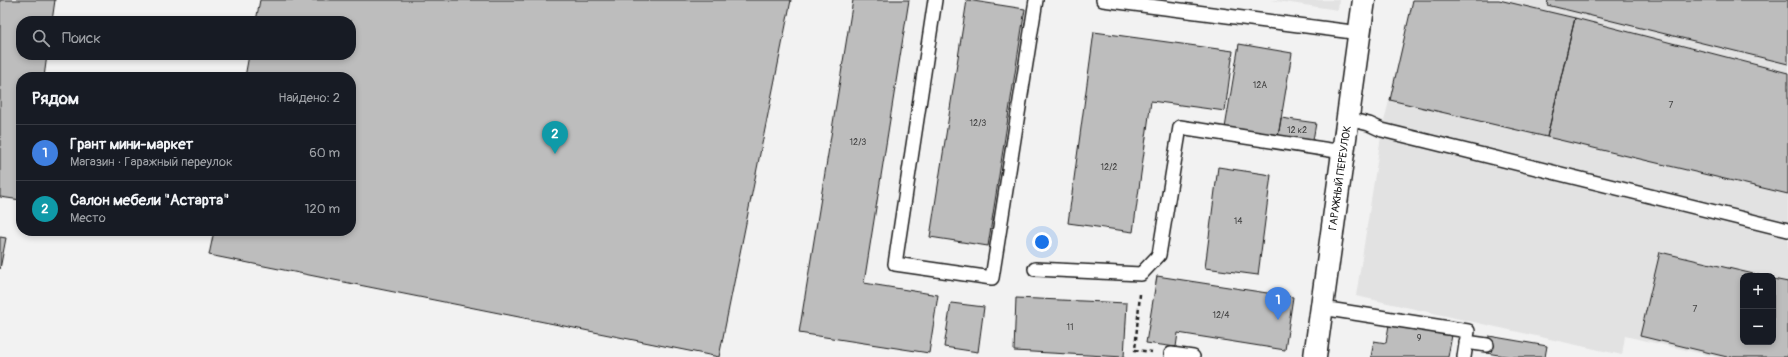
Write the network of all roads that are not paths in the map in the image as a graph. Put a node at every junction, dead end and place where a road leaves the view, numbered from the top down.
1 (935, 0) edge
2 (1036, 0) edge
3 (1103, 0) edge
4 (1364, 0) edge
5 (1360, 33) junction
6 (1348, 120) junction
7 (1343, 152) junction
8 (1788, 230) edge
9 (1035, 269) dead end
10 (1322, 308) junction
11 (1466, 342) junction
12 (1487, 345) dead end
13 (1171, 355) edge
14 (1193, 357) edge
15 (1316, 357) edge
16 (1464, 357) edge

1 - 2 lane
3 - 5 lane
4 - 5 main road, ГАРАЖНЫЙ ПЕРЕУЛОК
5 - 6 main road, ГАРАЖНЫЙ ПЕРЕУЛОК
6 - 7 main road, ГАРАЖНЫЙ ПЕРЕУЛОК
6 - 8 lane
7 - 9 lane
7 - 10 main road, ГАРАЖНЫЙ ПЕРЕУЛОК
10 - 11 lane
10 - 15 main road, ГАРАЖНЫЙ ПЕРЕУЛОК
11 - 12 lane
11 - 16 lane
13 - 14 lane

